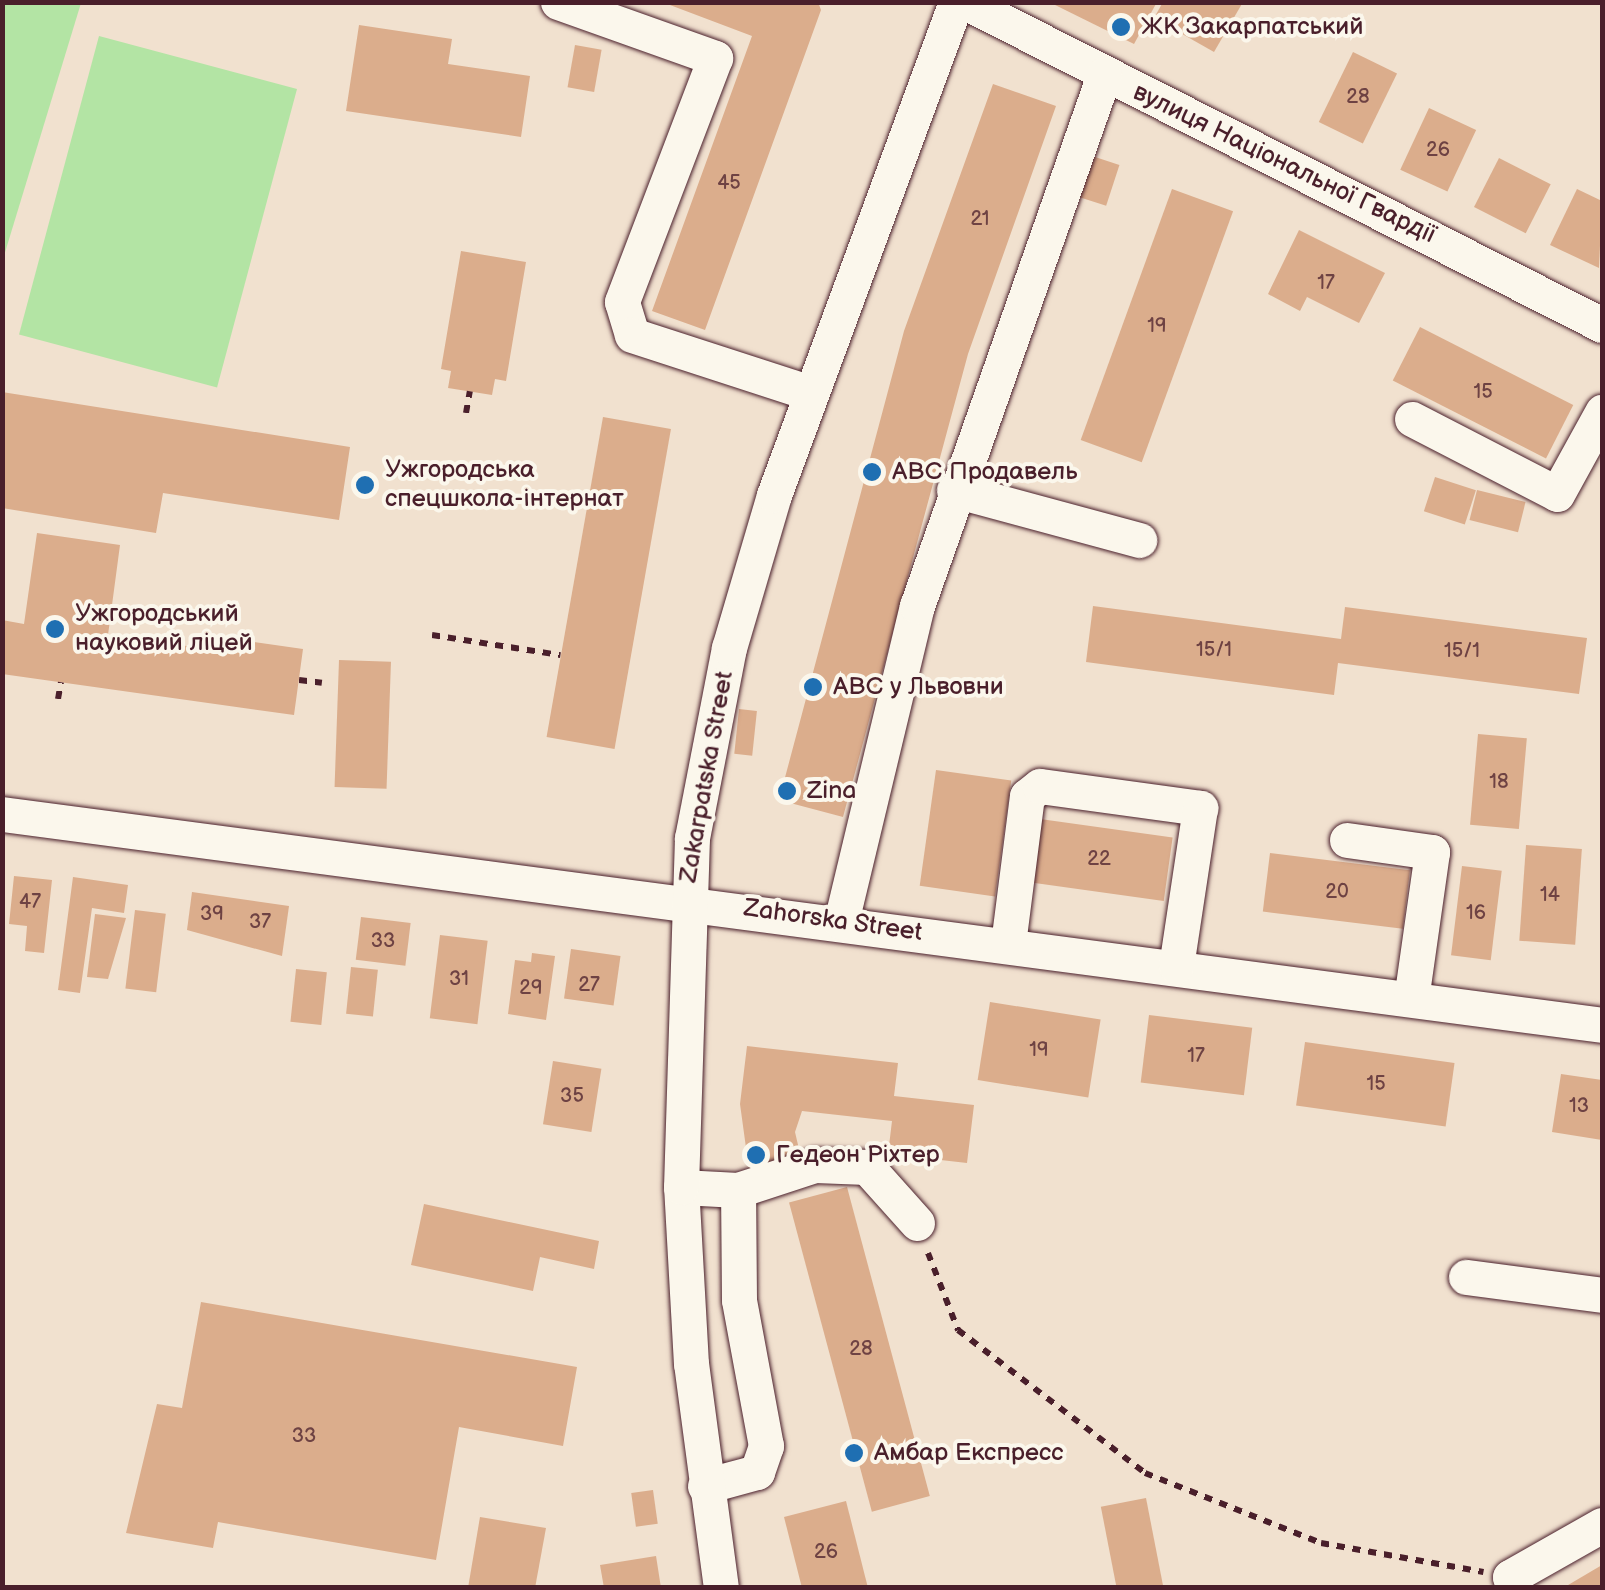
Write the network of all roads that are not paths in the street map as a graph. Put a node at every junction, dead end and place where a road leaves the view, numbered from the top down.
1 (558, 2) edge
2 (956, 2) edge
3 (965, 2) edge
4 (1104, 75) junction
5 (1602, 325) edge
6 (812, 393) junction
7 (1602, 412) edge
8 (1412, 419) dead end
9 (954, 490) junction
10 (1139, 540) dead end
11 (2, 814) edge
12 (1347, 840) dead end
13 (686, 901) junction
14 (841, 922) junction
15 (1008, 944) junction
16 (1176, 966) junction
17 (1411, 999) junction
18 (1602, 1025) edge
19 (681, 1188) junction
20 (738, 1190) junction
21 (916, 1224) road end
22 (1466, 1277) dead end
23 (1602, 1294) edge
24 (705, 1486) junction
25 (1602, 1524) edge
26 (1512, 1582) edge
27 (721, 1588) edge

1 - 6 street
2 - 6 street, Zakarpatska Street
3 - 4 street, вулиця Національної Гвардії
4 - 5 street, вулиця Національної Гвардії
4 - 9 street
6 - 13 street, Zakarpatska Street
7 - 8 street
9 - 10 street
9 - 14 street
11 - 13 street, Zahorska Street
12 - 17 street
13 - 14 street, Zahorska Street
13 - 19 street, Zakarpatska Street
14 - 15 street, Zahorska Street
15 - 16 street, Zahorska Street
15 - 16 street
16 - 17 street, Zahorska Street
17 - 18 street, Zahorska Street
19 - 20 street
19 - 24 street, Zakarpatska Street
20 - 21 street
20 - 24 street
22 - 23 street
24 - 27 street, Zakarpatska Street
25 - 26 street

